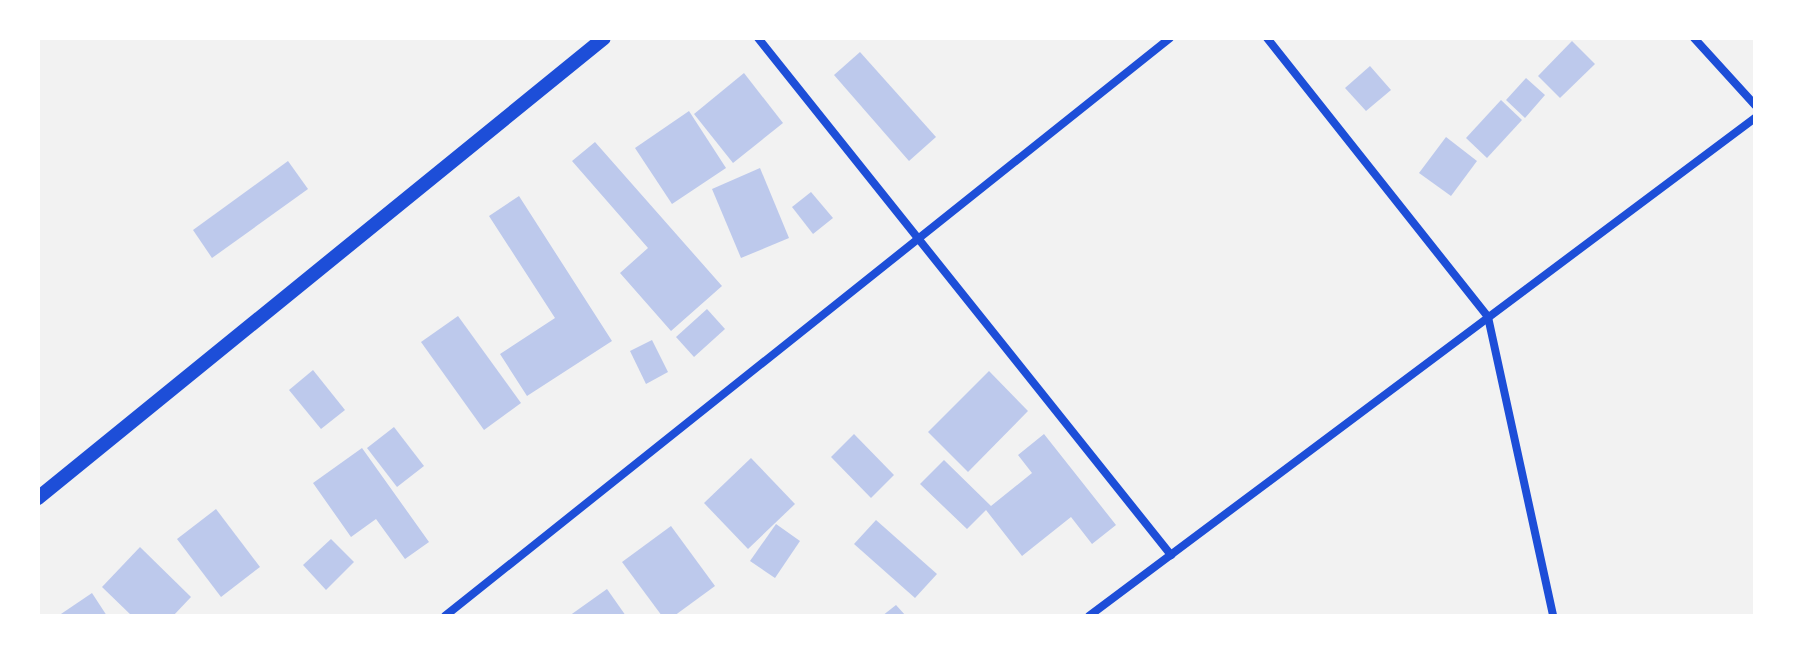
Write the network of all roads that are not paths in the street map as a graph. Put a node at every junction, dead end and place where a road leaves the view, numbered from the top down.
1 (604, 38) edge
2 (758, 38) edge
3 (1170, 38) edge
4 (1267, 38) edge
5 (1694, 38) edge
6 (1755, 105) edge
7 (1755, 118) edge
8 (919, 239) junction
9 (1488, 317) junction
10 (38, 498) edge
11 (1171, 555) junction
12 (445, 616) edge
13 (1089, 616) edge
14 (1553, 616) edge

1 - 10 street
2 - 8 street
3 - 8 street
4 - 9 street
5 - 6 street
7 - 9 street
8 - 11 street
8 - 12 street
9 - 11 street
9 - 14 street
11 - 13 street

